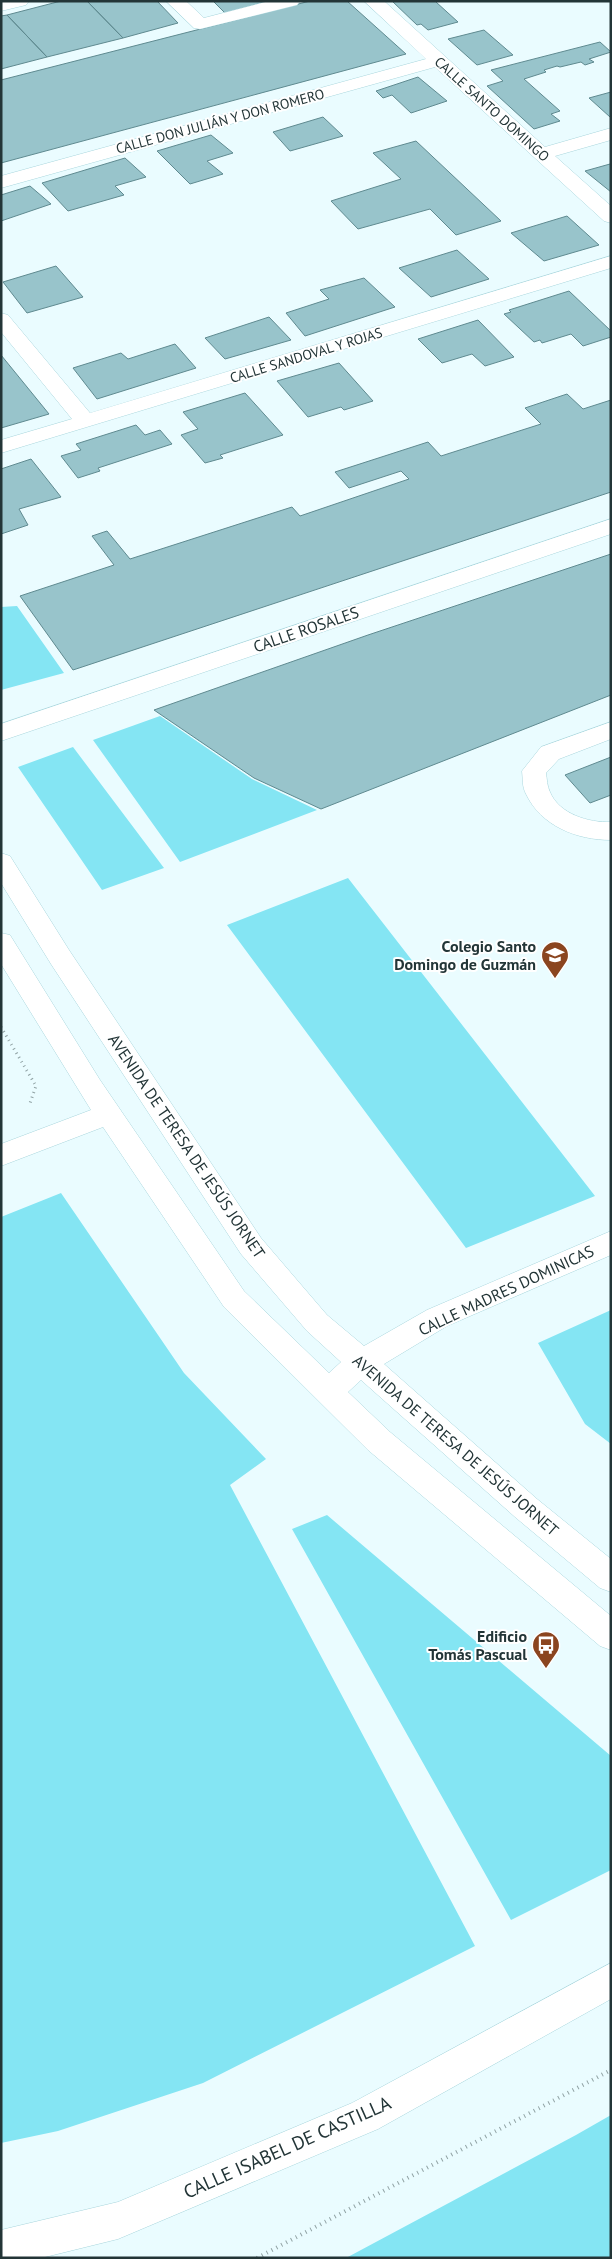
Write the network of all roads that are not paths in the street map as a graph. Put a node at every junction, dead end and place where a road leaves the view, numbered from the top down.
1 (20, 1) edge
2 (175, 1) edge
3 (291, 1) edge
4 (373, 1) edge
5 (1, 6) edge
6 (438, 61) junction
7 (611, 134) edge
8 (541, 154) junction
9 (1, 182) edge
10 (611, 217) edge
11 (611, 262) edge
12 (1, 319) edge
13 (86, 422) junction
14 (1, 447) edge
15 (611, 526) edge
16 (611, 730) edge
17 (1, 733) edge
18 (611, 831) edge
19 (1, 862) edge
20 (1, 942) edge
21 (108, 1114) junction
22 (1, 1156) edge
23 (611, 1242) edge
24 (362, 1362) junction
25 (328, 1391) junction
26 (611, 1578) edge
27 (611, 1636) edge
28 (611, 1980) edge
29 (1, 2249) edge

1 - 5 street
2 - 3 street
4 - 6 street, CALLE SANTO DOMINGO
6 - 8 street, CALLE SANTO DOMINGO
6 - 9 street, CALLE DON JULIÁN Y DON ROMERO
7 - 8 street
8 - 10 street, CALLE SANTO DOMINGO
11 - 13 street, CALLE SANDOVAL Y ROJAS
12 - 13 street
13 - 14 street, CALLE SANDOVAL Y ROJAS
15 - 17 street, CALLE ROSALES
16 - 18 street
19 - 24 street, AVENIDA DE TERESA DE JESÚS JORNET
20 - 21 street
21 - 22 street
21 - 25 street
23 - 24 street, CALLE MADRES DOMINICAS
24 - 25 street, CALLE MADRES DOMINICAS
24 - 26 street, AVENIDA DE TERESA DE JESÚS JORNET
25 - 27 street
28 - 29 street, CALLE ISABEL DE CASTILLA

